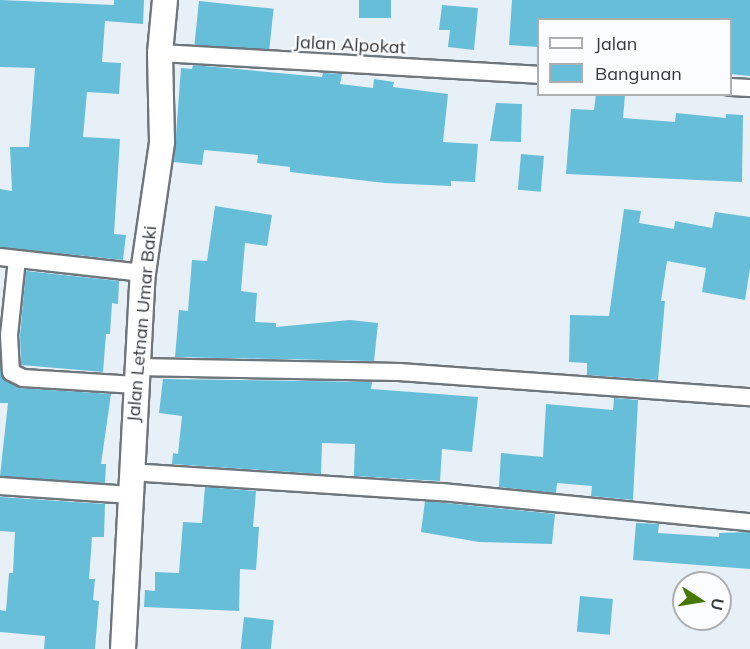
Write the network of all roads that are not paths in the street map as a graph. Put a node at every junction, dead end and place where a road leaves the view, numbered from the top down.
1 (165, 0) edge
2 (160, 53) junction
3 (537, 75) edge
4 (732, 87) edge
5 (750, 88) edge
6 (8, 258) edge
7 (143, 273) junction
8 (136, 376) junction
9 (750, 397) edge
10 (130, 483) junction
11 (0, 486) edge
12 (750, 522) edge
13 (123, 649) edge

1 - 2 street, Jalan Letnan Umar Baki
2 - 3 street, Jalan Alpokat
2 - 7 street, Jalan Letnan Umar Baki
4 - 5 street
6 - 7 street
6 - 8 street
7 - 8 street, Jalan Letnan Umar Baki
8 - 9 street
8 - 10 street, Jalan Letnan Umar Baki
10 - 11 street
10 - 12 street
10 - 13 street, Jalan Letnan Umar Baki

